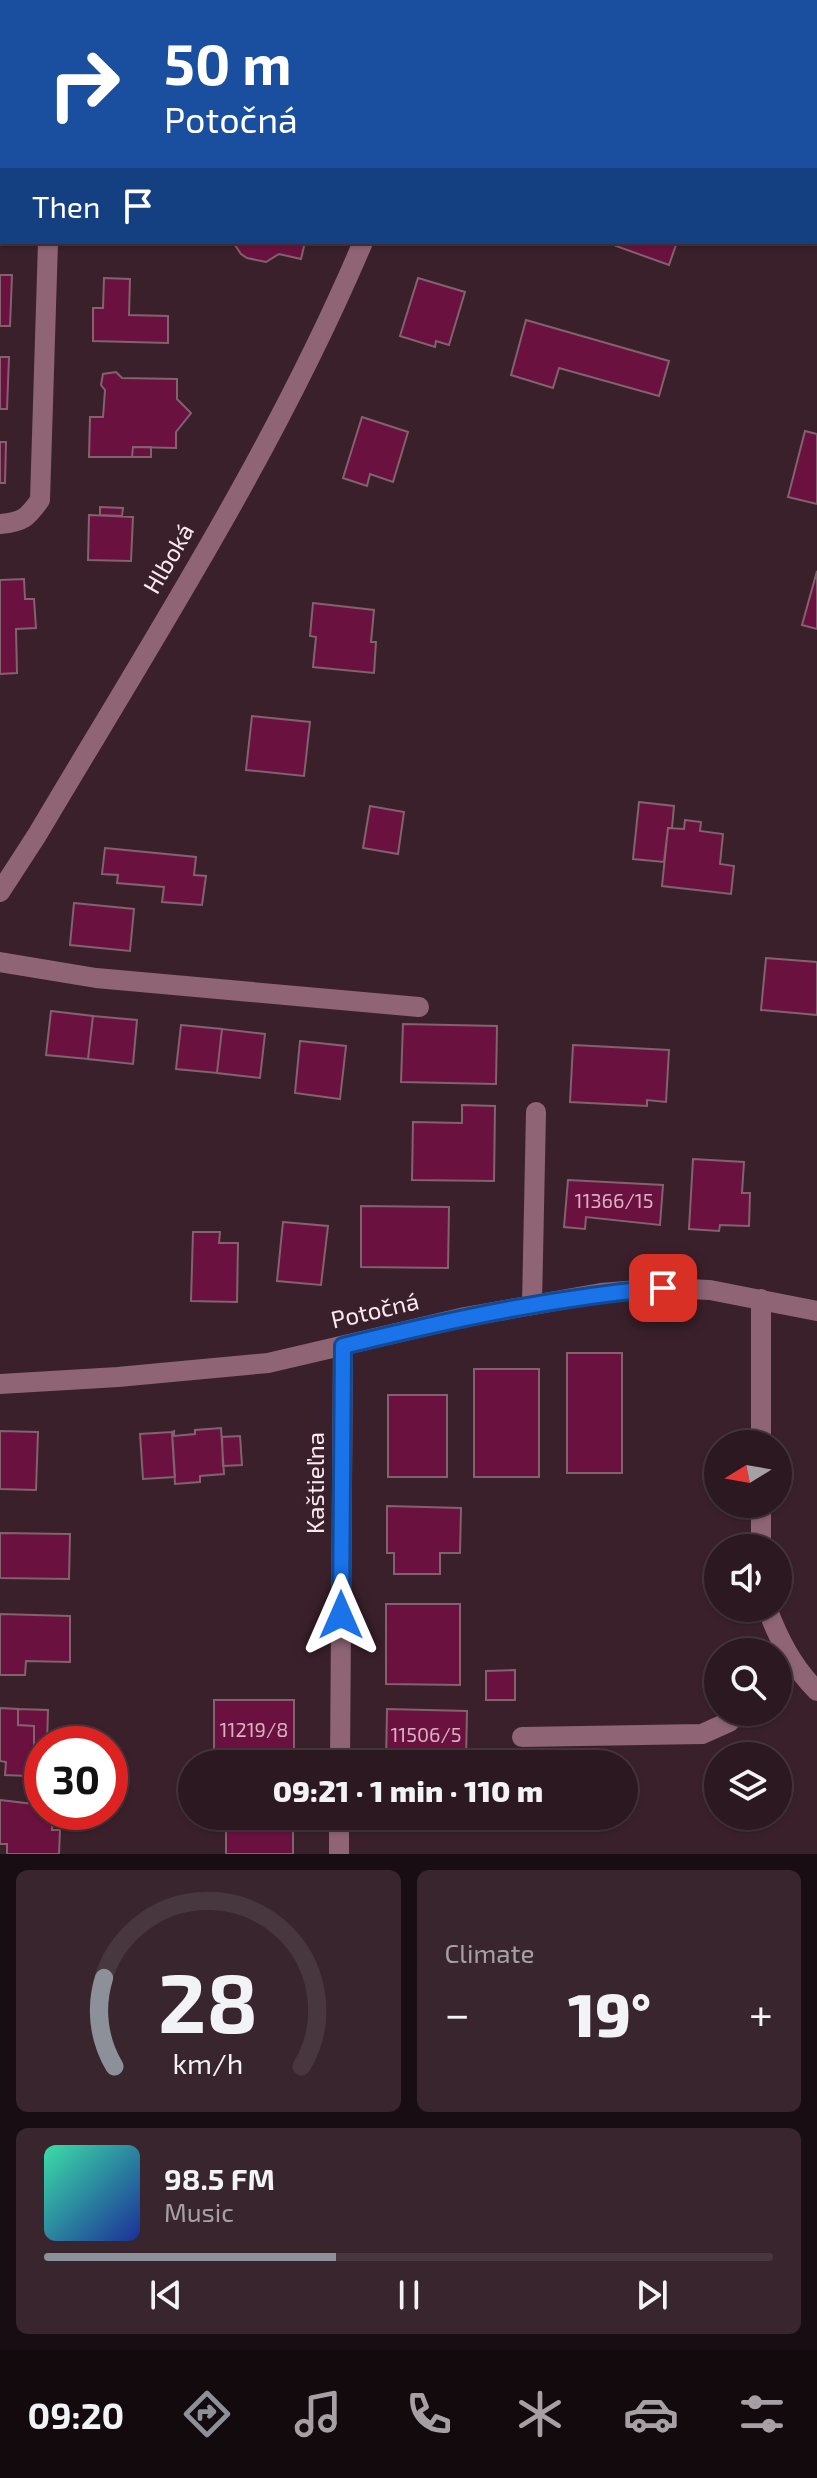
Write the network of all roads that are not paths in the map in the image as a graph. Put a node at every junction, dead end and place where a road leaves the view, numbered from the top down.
1 (48, 244) edge
2 (362, 244) edge
3 (0, 524) edge
4 (0, 892) edge
5 (0, 962) edge
6 (419, 1007) dead end
7 (536, 1112) dead end
8 (761, 1299) junction
9 (532, 1304) junction
10 (817, 1311) edge
11 (343, 1346) junction
12 (0, 1384) edge
13 (761, 1430) edge
14 (772, 1622) edge
15 (794, 1665) joint
16 (817, 1691) edge
17 (720, 1726) edge
18 (522, 1737) dead end
19 (340, 1750) edge
20 (339, 1830) edge
21 (339, 1854) edge

1 - 3 street
2 - 4 street, Hlboká
5 - 6 street
7 - 9 street
8 - 9 street, Potočná
8 - 10 street, Potočná
8 - 13 street
9 - 11 street, Potočná
11 - 12 street, Potočná
11 - 19 street, Kaštieľna
14 - 15 street
15 - 16 street
17 - 18 street
20 - 21 street

